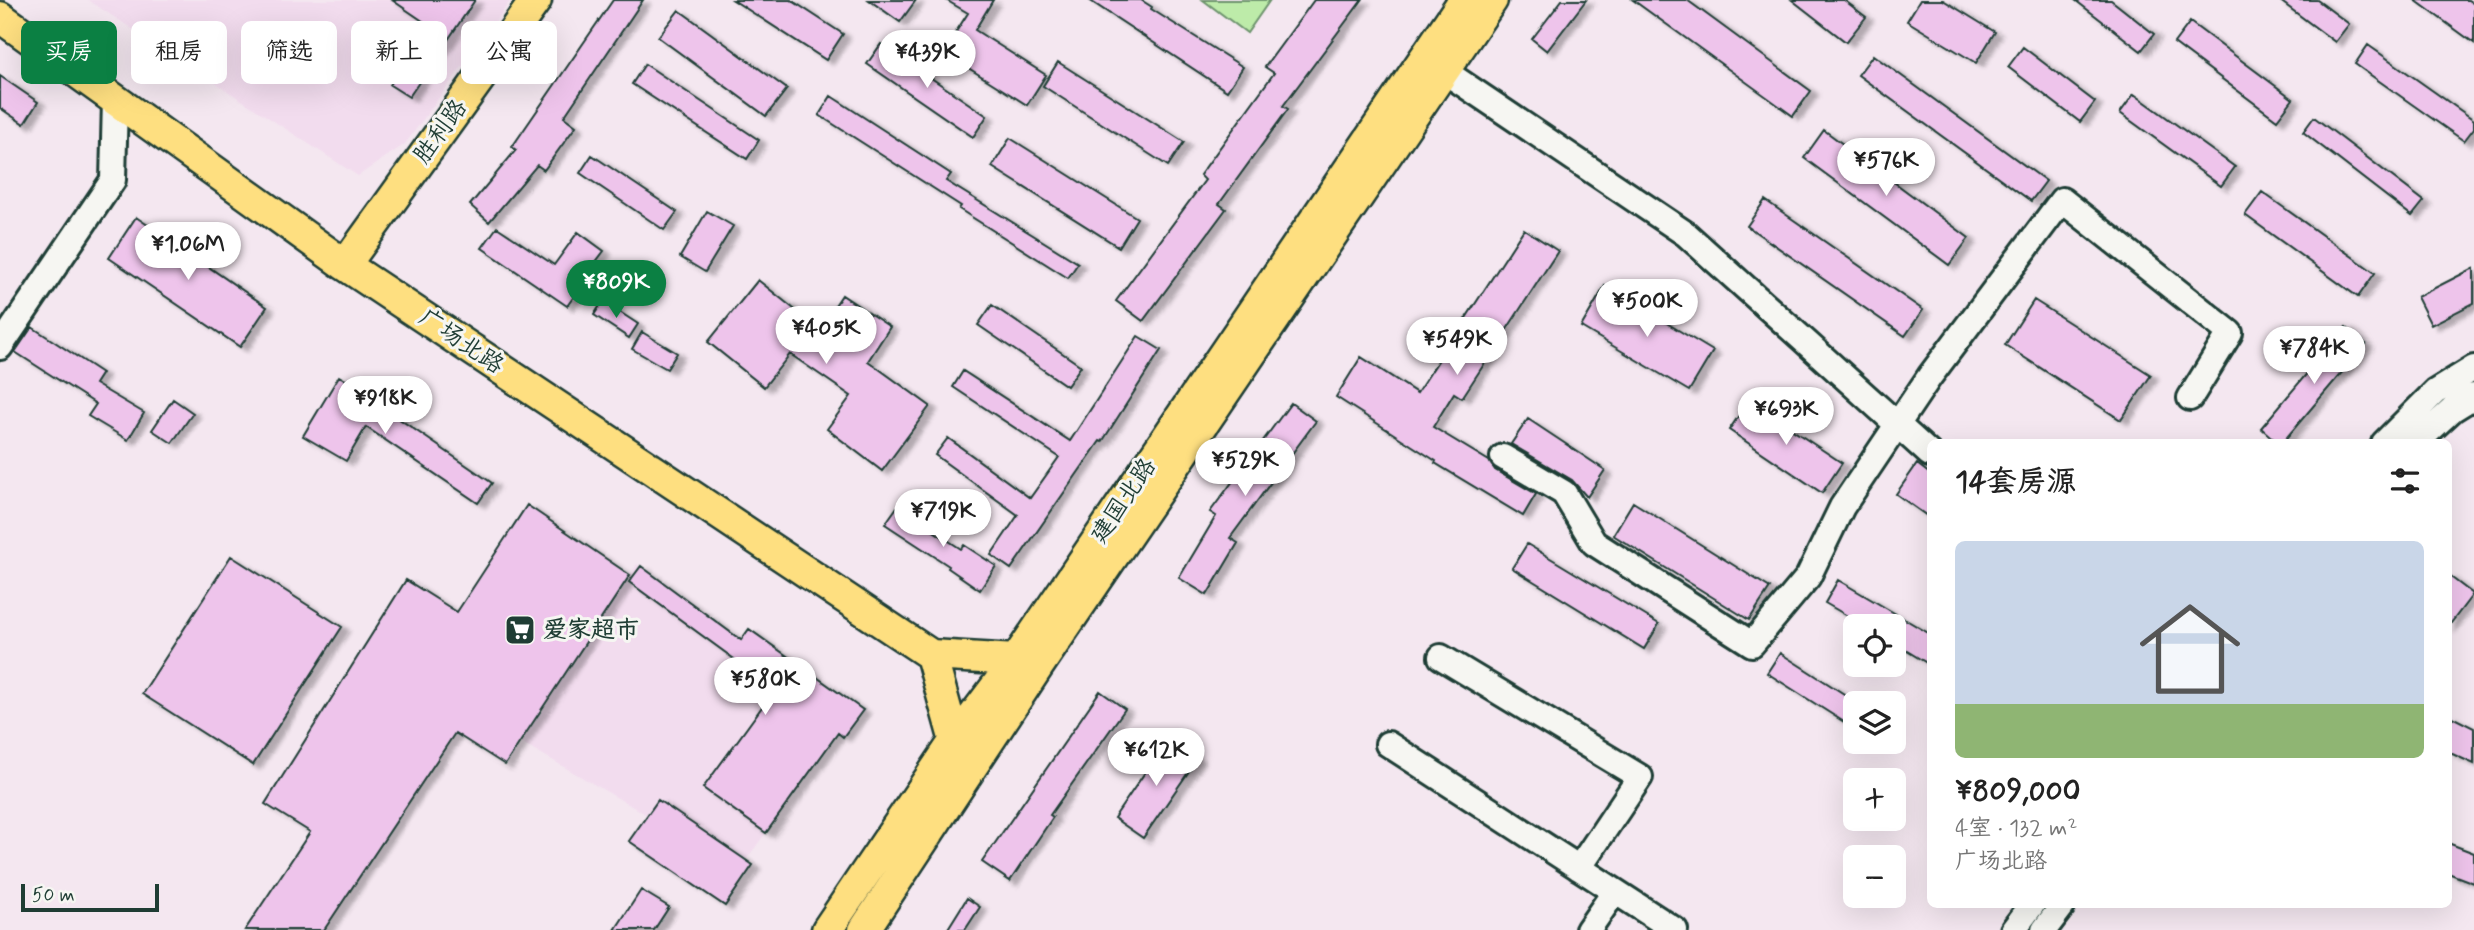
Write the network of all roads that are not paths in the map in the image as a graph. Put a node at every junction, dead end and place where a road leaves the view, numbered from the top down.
1 (536, 0) edge
2 (1464, 0) edge
3 (1492, 0) edge
4 (0, 17) edge
5 (1444, 71) junction
6 (116, 100) junction
7 (345, 265) junction
8 (0, 347) edge
9 (2474, 368) edge
10 (2474, 396) edge
11 (2190, 398) dead end
12 (1898, 424) junction
13 (2388, 439) edge
14 (2420, 439) edge
15 (1927, 451) edge
16 (1503, 457) dead end
17 (931, 655) junction
18 (1441, 657) dead end
19 (1028, 663) junction
20 (954, 742) junction
21 (1388, 744) dead end
22 (966, 777) junction
23 (1579, 868) junction
24 (1615, 891) junction
25 (2030, 908) edge
26 (2061, 908) edge
27 (827, 930) edge
28 (863, 930) edge
29 (1588, 930) edge
30 (1675, 930) edge
31 (2013, 930) edge
32 (2044, 930) edge

1 - 7 main road, 胜利路
2 - 19 main road, 建国北路
3 - 5 main road, 建国北路
4 - 6 main road, 广场北路
5 - 12 street
5 - 19 main road, 建国北路
6 - 7 main road, 广场北路
6 - 8 street
7 - 17 main road, 广场北路
9 - 13 street
10 - 14 street
11 - 12 street
12 - 15 street
12 - 16 street
17 - 19 main road
17 - 20 main road
18 - 23 street
19 - 20 main road, 建国北路
19 - 22 main road, 建国北路
20 - 22 main road
20 - 27 main road, 建国北路
21 - 23 street
22 - 28 main road, 建国北路
23 - 24 street
24 - 29 street
24 - 30 street
25 - 31 street
26 - 32 street

